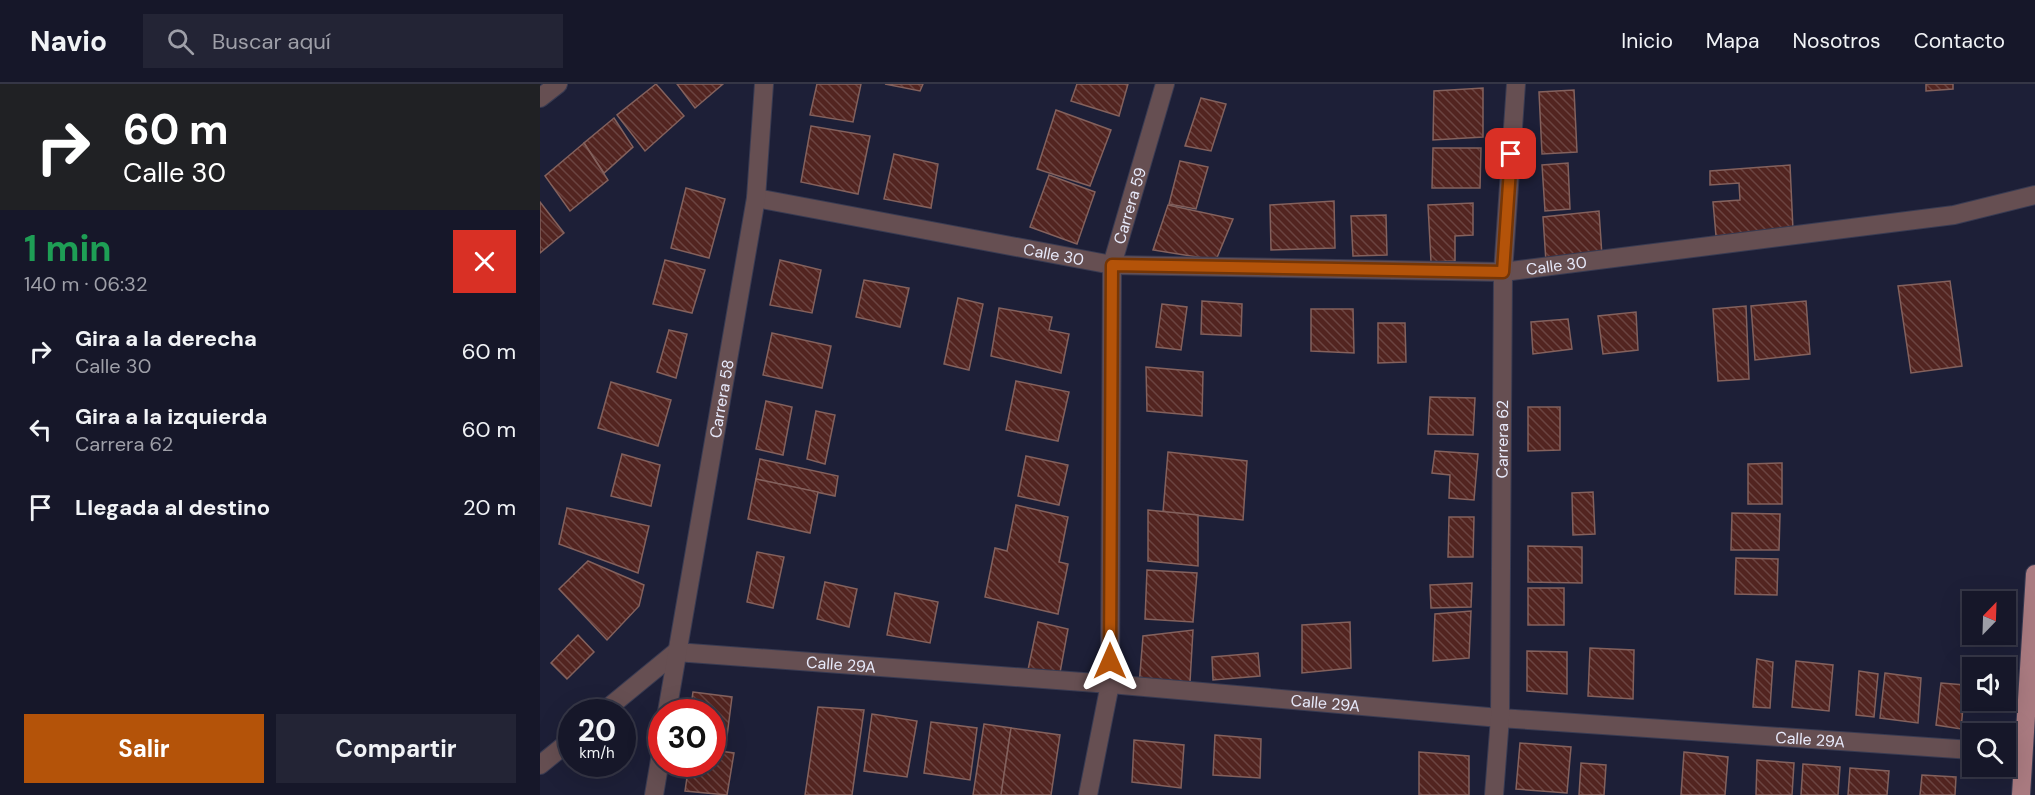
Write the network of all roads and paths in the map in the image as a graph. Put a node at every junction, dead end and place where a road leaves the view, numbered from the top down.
1 (558, 84) edge
2 (764, 84) edge
3 (1165, 84) edge
4 (1516, 84) edge
5 (540, 98) edge
6 (2035, 195) edge
7 (756, 198) junction
8 (1112, 265) junction
9 (1503, 272) junction
10 (2035, 574) edge
11 (676, 652) junction
12 (1110, 684) junction
13 (619, 699) edge
14 (669, 699) edge
15 (1500, 718) junction
16 (2016, 736) edge
17 (1962, 749) edge
18 (558, 750) edge
19 (540, 765) edge
20 (2016, 765) edge
21 (657, 777) edge
22 (654, 795) edge
23 (1088, 795) edge
24 (1494, 795) edge
25 (2021, 795) edge

1 - 5 street
2 - 7 street, Carrera 58
3 - 8 street, Carrera 59
4 - 9 street, Carrera 62
6 - 9 street, Calle 30
7 - 8 street, Calle 30
7 - 11 street, Carrera 58
8 - 9 street, Calle 30
8 - 12 street, Carrera 59
9 - 15 street, Carrera 62
10 - 16 main road
11 - 12 street, Calle 29A
11 - 13 street
11 - 14 street, Carrera 58
12 - 15 street, Calle 29A
12 - 23 street, Carrera 59
15 - 17 street, Calle 29A
15 - 24 street, Carrera 62
18 - 19 street
20 - 25 main road
21 - 22 street

